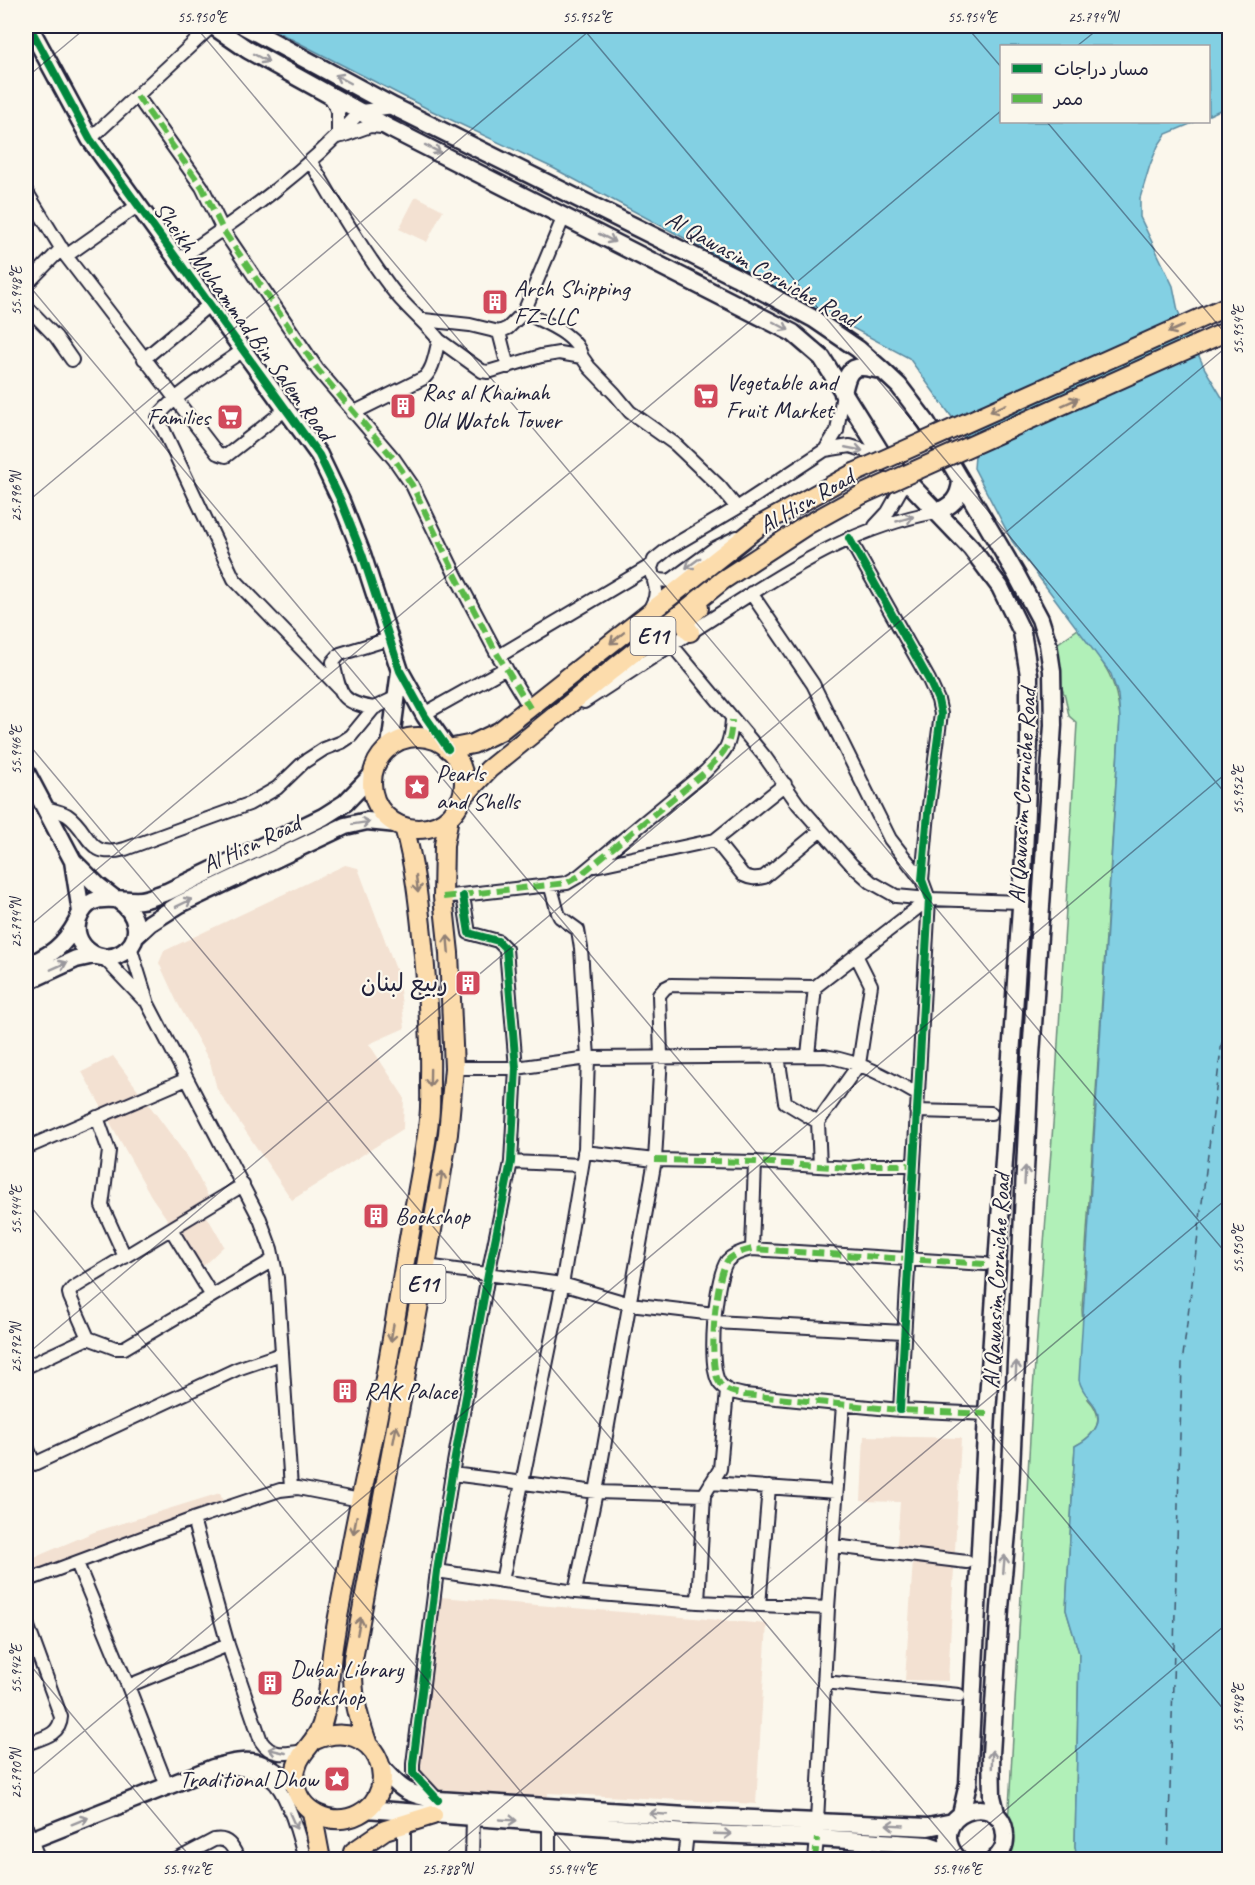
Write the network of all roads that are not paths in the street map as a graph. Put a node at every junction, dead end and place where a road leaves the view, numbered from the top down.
1 (29, 26) edge
2 (212, 26) edge
3 (244, 26) edge
4 (329, 94) junction
5 (137, 96) junction
6 (394, 107) junction
7 (361, 111) junction
8 (391, 129) junction
9 (338, 137) junction
10 (90, 140) junction
11 (311, 162) junction
12 (26, 191) edge
13 (137, 206) junction
14 (564, 216) junction
15 (223, 230) junction
16 (64, 252) junction
17 (176, 261) junction
18 (26, 285) edge
19 (210, 304) junction
20 (1230, 305) edge
21 (26, 306) edge
22 (524, 312) junction
23 (424, 321) junction
24 (1230, 330) edge
25 (499, 332) junction
26 (439, 340) junction
27 (242, 351) junction
28 (582, 357) junction
29 (144, 359) junction
30 (72, 360) dead end
31 (508, 367) junction
32 (884, 371) junction
33 (843, 394) junction
34 (177, 399) junction
35 (286, 409) junction
36 (353, 413) junction
37 (825, 450) junction
38 (883, 456) junction
39 (905, 482) junction
40 (961, 482) junction
41 (863, 494) junction
42 (736, 508) junction
43 (936, 512) junction
44 (762, 524) junction
45 (875, 527) junction
46 (849, 538) junction
47 (652, 570) junction
48 (751, 593) junction
49 (647, 614) junction
50 (690, 632) junction
51 (389, 639) junction
52 (671, 644) junction
53 (499, 656) junction
54 (506, 668) junction
55 (399, 671) junction
56 (339, 688) junction
57 (397, 697) junction
58 (374, 708) junction
59 (530, 708) junction
60 (424, 714) junction
61 (732, 720) junction
62 (530, 736) junction
63 (390, 747) junction
64 (448, 748) junction
65 (26, 772) edge
66 (373, 774) junction
67 (785, 784) junction
68 (30, 793) edge
69 (460, 800) junction
70 (44, 817) junction
71 (448, 817) junction
72 (400, 826) junction
73 (821, 830) junction
74 (330, 833) junction
75 (715, 840) junction
76 (1010, 843) dead end
77 (323, 852) dead end
78 (1024, 857) junction
79 (73, 861) junction
80 (591, 867) junction
81 (922, 880) junction
82 (550, 884) junction
83 (463, 896) junction
84 (443, 897) junction
85 (929, 899) junction
86 (117, 900) junction
87 (1021, 902) junction
88 (79, 917) junction
89 (133, 941) junction
90 (856, 955) junction
91 (99, 956) junction
92 (26, 967) edge
93 (26, 982) edge
94 (815, 987) junction
95 (148, 1004) junction
96 (808, 1055) junction
97 (661, 1056) junction
98 (778, 1056) junction
99 (588, 1058) junction
100 (859, 1064) junction
101 (454, 1068) junction
102 (516, 1068) junction
103 (187, 1079) junction
104 (917, 1094) junction
105 (916, 1111) junction
106 (991, 1113) dead end
107 (97, 1117) junction
108 (818, 1122) junction
109 (26, 1148) edge
110 (584, 1152) junction
111 (654, 1160) junction
112 (511, 1162) junction
113 (755, 1162) junction
114 (582, 1165) junction
115 (913, 1165) junction
116 (820, 1166) junction
117 (243, 1185) junction
118 (171, 1229) junction
119 (752, 1249) junction
120 (125, 1257) junction
121 (908, 1259) junction
122 (273, 1260) junction
123 (985, 1264) dead end
124 (426, 1266) junction
125 (488, 1275) junction
126 (562, 1284) junction
127 (212, 1296) junction
128 (630, 1304) junction
129 (714, 1318) junction
130 (904, 1332) junction
131 (88, 1338) junction
132 (281, 1354) junction
133 (26, 1367) edge
134 (727, 1391) junction
135 (843, 1405) junction
136 (900, 1410) junction
137 (987, 1414) junction
138 (26, 1444) edge
139 (452, 1474) junction
140 (522, 1481) junction
141 (711, 1483) junction
142 (769, 1487) junction
143 (291, 1488) junction
144 (596, 1492) junction
145 (837, 1492) junction
146 (704, 1495) junction
147 (360, 1500) junction
148 (193, 1519) junction
149 (834, 1546) junction
150 (967, 1562) dead end
151 (77, 1563) junction
152 (437, 1571) junction
153 (26, 1581) edge
154 (502, 1581) junction
155 (575, 1592) junction
156 (698, 1602) junction
157 (759, 1605) junction
158 (828, 1608) junction
159 (26, 1621) edge
160 (228, 1645) junction
161 (824, 1682) junction
162 (128, 1686) junction
163 (959, 1695) dead end
164 (26, 1744) edge
165 (309, 1745) junction
166 (368, 1745) junction
167 (220, 1766) junction
168 (381, 1767) junction
169 (295, 1785) junction
170 (167, 1786) junction
171 (436, 1807) junction
172 (364, 1811) junction
173 (312, 1812) junction
174 (997, 1817) junction
175 (473, 1818) junction
176 (957, 1818) junction
177 (404, 1823) junction
178 (549, 1823) junction
179 (817, 1829) junction
180 (687, 1833) junction
181 (27, 1836) edge
182 (353, 1856) edge
183 (956, 1856) edge
184 (39, 1860) edge
185 (176, 1860) edge
186 (239, 1860) edge
187 (305, 1860) edge
188 (321, 1860) edge
189 (404, 1860) edge
190 (472, 1860) edge
191 (549, 1860) edge
192 (684, 1860) edge
193 (815, 1860) edge
194 (994, 1860) edge

1 - 10 main road, Sheikh Muhammad Bin Salem Road
2 -> 4 main road, Al Qawasim Corniche Road
2 - 5 street
6 -> 3 main road, Al Qawasim Corniche Road
4 - 7 main road, Al Qawasim Corniche Road
4 - 9 street
5 - 10 street
5 - 15 street
6 - 7 street
6 - 32 main road, Al Qawasim Corniche Road
7 - 8 main road, Al Qawasim Corniche Road
7 - 9 street
8 - 9 street
8 -> 14 main road, Al Qawasim Corniche Road
9 - 11 street
10 - 13 main road, Sheikh Muhammad Bin Salem Road
11 - 15 street
11 - 23 street
12 - 16 street
13 - 16 street
13 - 17 main road, Sheikh Muhammad Bin Salem Road
14 - 22 street
14 -> 33 main road, Al Qawasim Corniche Road
15 - 17 street
15 - 36 street
16 - 18 street
16 - 29 street
17 - 19 main road, Sheikh Muhammad Bin Salem Road
19 - 27 main road, Sheikh Muhammad Bin Salem Road
19 - 29 street
20 -> 44 main road, Al Hisn Road / E11, bridge
21 - 30 street
22 - 25 street
22 - 28 street
23 - 25 street
23 - 26 street
41 -> 24 main road, Al Hisn Road / E11, bridge
25 - 31 street
26 - 31 street
26 - 36 street
27 - 34 street
27 - 35 main road, Sheikh Muhammad Bin Salem Road
28 - 31 street
28 - 42 street
29 - 34 street
32 - 33 main road
32 - 40 main road, Al Qawasim Corniche Road
33 - 37 street
33 - 38 main road, Al Qawasim Corniche Road
34 - 35 street
34 - 56 street
35 - 51 main road, Sheikh Muhammad Bin Salem Road
36 - 53 street
37 -> 38 street
37 - 42 street
38 - 39 main road, Al Qawasim Corniche Road
39 - 43 main road, Al Qawasim Corniche Road
39 - 45 street
40 - 43 main road
174 -> 40 main road, Al Qawasim Corniche Road
41 - 50 main road
41 - 62 main road, Al Hisn Road / E11
42 - 47 street
45 -> 43 street
43 - 78 main road, Al Qawasim Corniche Road
44 -> 47 street
44 - 49 main road, Al Hisn Road / E11
45 - 46 street
46 - 48 street
46 - 81 street
47 - 49 street
47 - 53 street
48 - 50 street
48 - 81 street
49 -> 59 main road, Al Hisn Road / E11
50 - 52 street
51 - 55 main road, Sheikh Muhammad Bin Salem Road
51 - 56 street
52 - 61 street
52 - 62 street
53 - 54 street
54 - 59 street
54 - 60 street
55 - 57 main road, Sheikh Muhammad Bin Salem Road
55 - 60 main road, Sheikh Muhammad Bin Salem Road
56 - 58 street
57 - 58 street
57 - 63 main road, Sheikh Muhammad Bin Salem Road
58 - 70 street
59 - 64 main road, Al Hisn Road / E11
60 - 64 main road, Sheikh Muhammad Bin Salem Road
61 - 67 street
61 - 80 street
62 - 69 main road, Al Hisn Road / E11
63 - 64 main road
63 - 66 main road
64 - 69 main road
65 - 68 main road
66 - 72 main road
66 - 86 main road, Al Hisn Road
67 - 73 street
67 - 75 street
68 - 70 main road
69 - 71 main road
70 - 79 main road
71 - 72 main road
71 - 84 main road, E11
74 -> 72 main road, Al Hisn Road
72 -> 147 main road, E11
73 - 75 street
73 - 85 street
74 - 77 main road
89 -> 74 main road, Al Hisn Road
75 - 80 street
76 - 78 main road
78 - 87 main road, Al Qawasim Corniche Road
79 - 86 main road
79 - 88 main road
80 - 82 street
81 - 85 street
82 - 83 street
82 - 99 street
83 - 84 street
83 - 102 street
101 -> 84 main road, E11
85 - 87 street
85 - 90 street
85 - 104 street
86 - 88 main road
86 - 89 main road
87 - 137 main road, Al Qawasim Corniche Road
88 - 91 main road
88 - 92 main road
89 - 91 main road
89 - 95 street
90 - 94 street
90 - 100 street
93 -> 91 main road
91 - 95 street
94 - 96 street
94 - 97 street
95 - 103 street
96 - 98 street
96 - 100 street
97 - 98 street
97 - 99 street
97 - 111 street
98 - 108 street
99 - 102 street
99 - 110 street
100 - 104 street
100 - 108 street
101 - 102 street
124 -> 101 main road, E11
102 - 112 street
103 - 107 street
103 - 117 street
104 - 105 street
105 - 106 street
105 - 115 street
107 - 109 street
107 - 120 street
108 - 116 street
110 - 111 street
110 - 114 street
111 - 113 street
111 - 128 street
112 - 114 street
112 - 125 street
113 - 116 street
113 - 119 street
114 - 126 street
115 - 116 street
115 - 121 street
117 - 118 street
117 - 122 street
118 - 120 street
118 - 127 street
119 - 121 street
119 - 129 street
120 - 131 street
121 - 123 street
121 - 130 street
122 - 127 street
122 - 132 street
124 - 125 street
166 -> 124 main road, E11
125 - 126 street
125 - 139 street
126 - 128 street
126 - 140 street
127 - 131 street
128 - 129 street
128 - 144 street
129 - 130 street
129 - 134 street
130 - 136 street
131 - 133 street
132 - 138 street
132 - 143 street
134 - 135 street
134 - 141 street
135 - 136 street
135 - 145 street
136 - 137 street
137 - 176 main road, Al Qawasim Corniche Road
139 - 140 street
139 - 152 street
140 - 144 street
140 - 154 street
141 - 142 street
141 - 146 street
142 - 145 street
142 - 157 street
143 - 147 street
143 - 148 street
144 - 146 street
144 - 155 street
145 - 149 street
146 - 156 street
147 -> 165 main road, E11
148 - 151 street
148 - 160 street
149 - 150 street
149 - 158 street
151 - 153 street
151 - 162 street
152 - 154 street
152 - 171 street
154 - 155 street
155 - 156 street
156 - 157 street
157 - 158 street
158 - 161 street
159 - 164 street
160 - 162 street
165 -> 160 street
161 - 163 street
161 - 179 street
162 - 170 street
165 - 166 main road
165 - 169 main road
166 - 168 main road
167 - 169 main road
167 - 170 main road
167 -> 187 street
168 - 171 main road
168 - 172 main road
169 - 173 main road
181 -> 170 main road
171 - 172 main road
171 - 175 main road
171 - 177 main road
179 -> 171 main road
172 - 173 main road
172 - 182 main road
173 - 188 main road
174 - 176 main road
174 - 194 main road, Al Qawasim Corniche Road
175 -> 178 main road
175 - 190 street
176 -> 179 main road
176 - 183 main road, Al Qawasim Corniche Road
177 - 182 main road
177 - 189 street
178 - 180 main road
178 - 191 street
180 -> 179 main road
179 - 183 main road
179 - 193 street
180 - 192 street
181 - 184 street
185 - 186 street

